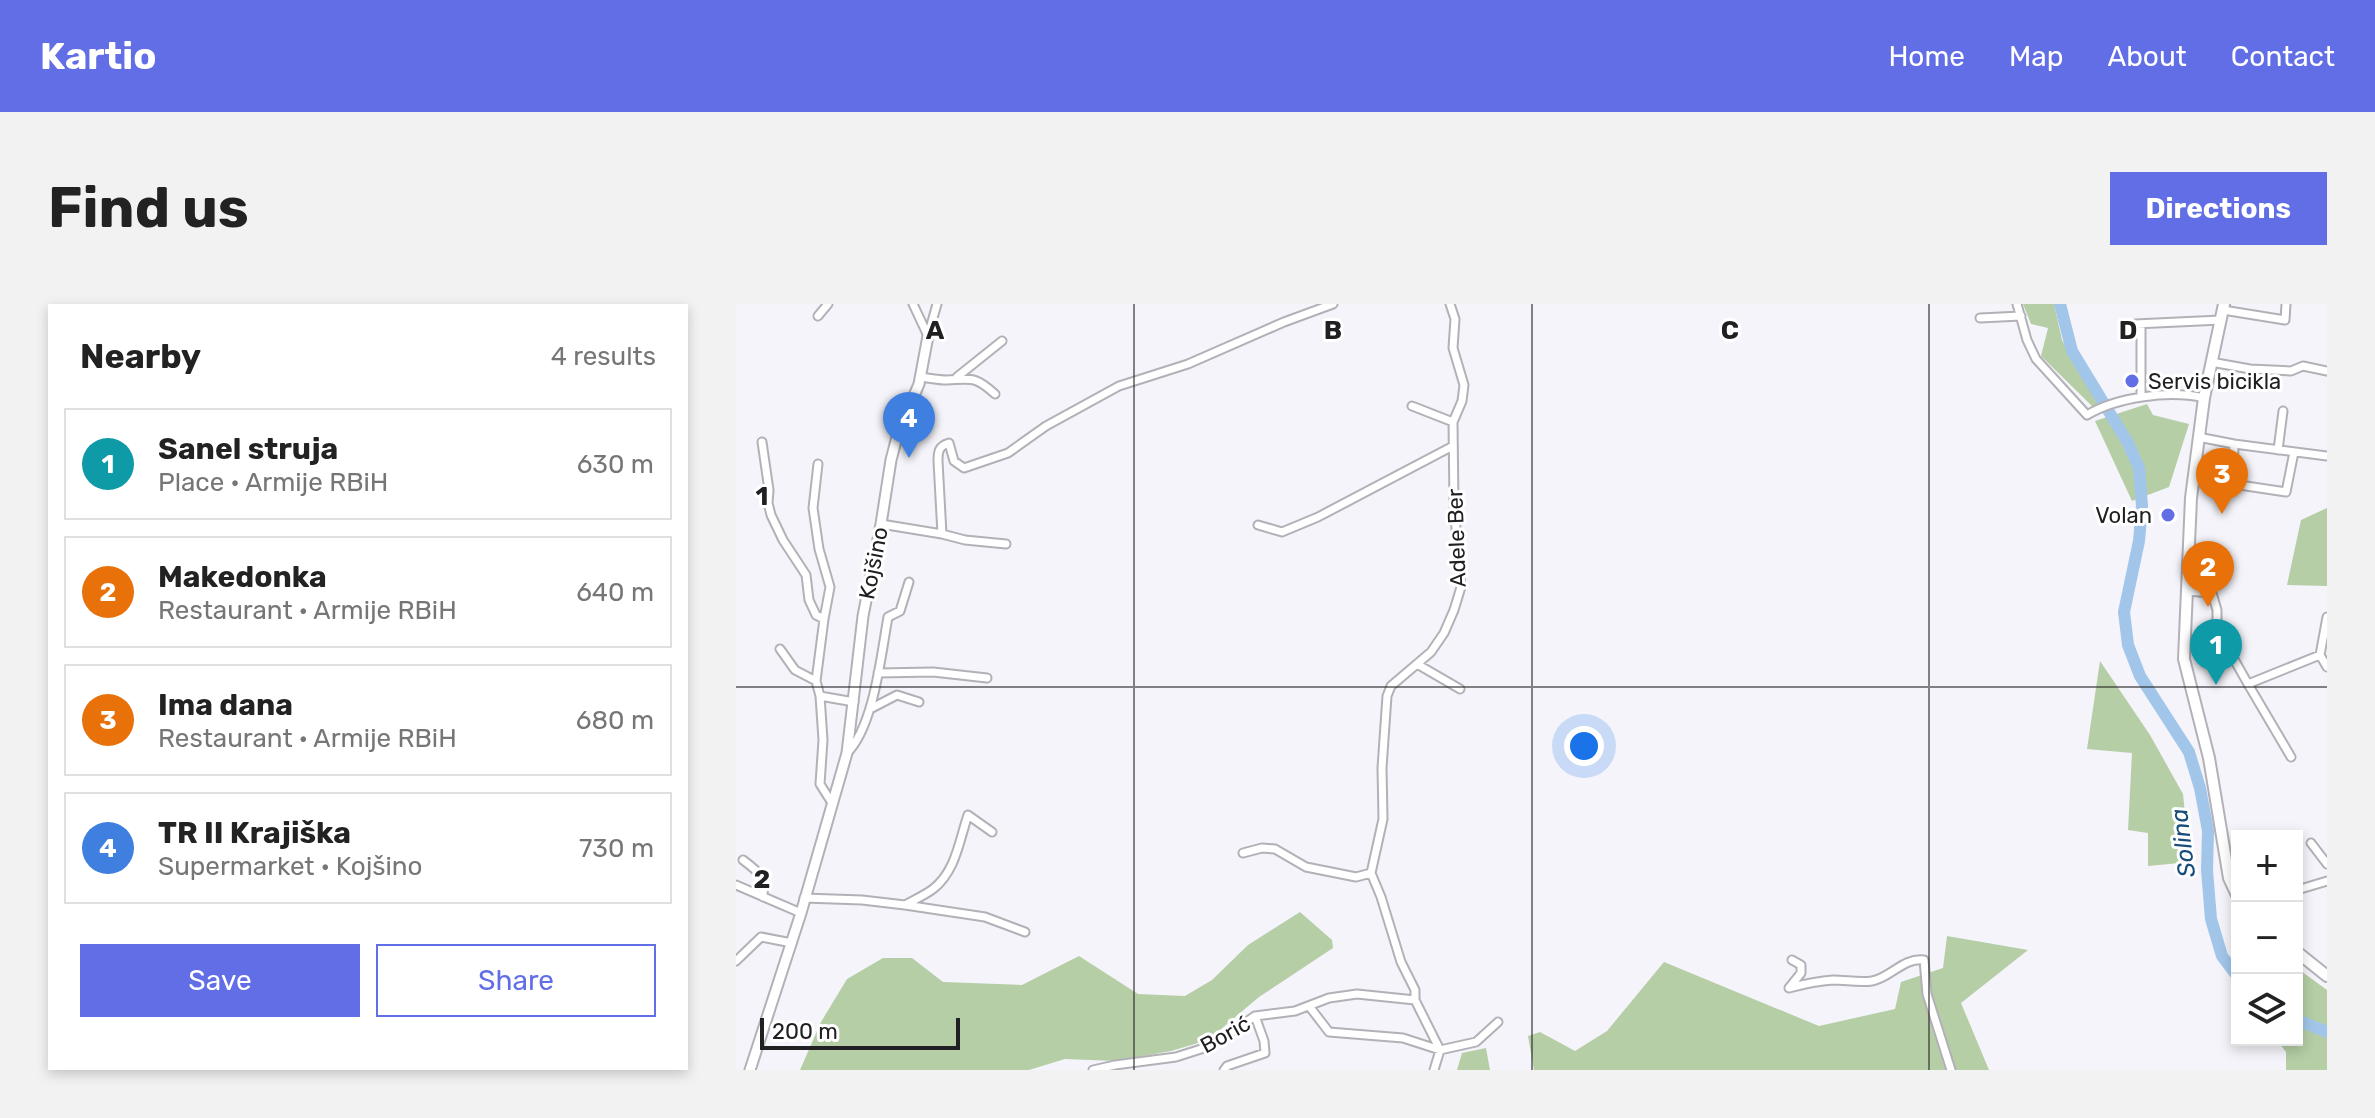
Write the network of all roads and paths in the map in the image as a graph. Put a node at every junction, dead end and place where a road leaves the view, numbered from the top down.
1 (828, 304) edge
2 (913, 304) edge
3 (937, 304) edge
4 (1333, 304) edge
5 (1450, 304) edge
6 (2017, 304) edge
7 (2286, 304) edge
8 (2223, 311) edge
9 (818, 316) dead end
10 (2021, 316) junction
11 (1980, 318) dead end
12 (928, 336) junction
13 (1002, 341) dead end
14 (2211, 362) junction
15 (2327, 371) edge
16 (920, 377) junction
17 (955, 378) junction
18 (995, 394) dead end
19 (2141, 397) junction
20 (2204, 398) junction
21 (1412, 406) dead end
22 (2283, 411) dead end
23 (1453, 422) junction
24 (2198, 437) junction
25 (762, 442) dead end
26 (2234, 444) junction
27 (1453, 446) junction
28 (2278, 450) junction
29 (2294, 452) junction
30 (2327, 456) edge
31 (818, 464) dead end
32 (881, 524) junction
33 (1258, 525) dead end
34 (942, 534) junction
35 (1006, 544) dead end
36 (909, 582) dead end
37 (2186, 591) junction
38 (2327, 617) edge
39 (824, 619) junction
40 (780, 649) dead end
41 (2323, 653) edge
42 (1417, 664) junction
43 (2327, 667) edge
44 (878, 673) junction
45 (987, 678) dead end
46 (816, 681) junction
47 (2248, 684) junction
48 (1460, 689) dead end
49 (820, 696) junction
50 (854, 702) junction
51 (919, 702) dead end
52 (870, 709) junction
53 (847, 753) junction
54 (2291, 757) dead end
55 (832, 803) junction
56 (992, 832) dead end
57 (2311, 843) dead end
58 (1243, 853) dead end
59 (743, 860) dead end
60 (2327, 864) edge
61 (1371, 873) junction
62 (2327, 881) edge
63 (2231, 882) edge
64 (736, 885) edge
65 (2303, 888) edge
66 (763, 897) junction
67 (804, 898) junction
68 (905, 905) junction
69 (801, 913) junction
70 (1025, 932) dead end
71 (792, 943) junction
72 (2303, 957) edge
73 (1792, 960) dead end
74 (736, 961) edge
75 (2327, 976) edge
76 (1415, 1000) junction
77 (1309, 1006) junction
78 (1255, 1016) junction
79 (1498, 1022) dead end
80 (1440, 1050) junction
81 (750, 1070) edge
82 (1093, 1070) edge
83 (1224, 1070) edge
84 (1434, 1070) edge
85 (1951, 1070) edge

1 - 9 street
2 - 12 street
3 - 12 street, Kojšino
4 - 34 street
5 - 23 street, Adele Ber
6 - 10 street
7 - 8 street
8 - 14 main road
8 - 19 street
10 - 11 street
10 - 19 street
12 - 16 street, Kojšino
13 - 17 street
14 - 15 street
14 - 20 main road
16 - 17 street
16 - 32 street, Kojšino
17 - 18 street
19 - 20 street
20 - 24 main road
21 - 23 street
22 - 28 street
23 - 27 street, Adele Ber
24 - 26 street
24 - 37 main road
25 - 39 street
26 - 28 street
26 - 29 street
27 - 33 street, Adele Ber
27 - 42 street, Adele Ber
28 - 29 street
29 - 30 street
31 - 39 street
32 - 34 street
32 - 50 street, Kojšino
34 - 35 street
36 - 44 street, Kojšino
37 - 47 street
37 - 63 main road
38 - 41 street
39 - 46 street
40 - 46 street
41 - 43 street
41 - 47 street
42 - 48 street
42 - 61 street, Adele Ber
44 - 45 street
44 - 52 street, Kojšino
46 - 49 street
47 - 54 street
49 - 50 street
49 - 55 street
50 - 53 street, Kojšino
51 - 52 street
52 - 53 street, Kojšino
53 - 55 street, Kojšino
55 - 67 street, Kojšino
56 - 68 street
57 - 60 street
58 - 61 street
59 - 66 street
61 - 76 street
62 - 65 street
64 - 66 street
66 - 69 street
67 - 68 street
67 - 69 street, Kojšino
68 - 70 street
69 - 71 street, Kojšino
71 - 74 street
71 - 81 street, Kojšino
72 - 75 main road
73 - 85 street
76 - 77 street, Borić
76 - 80 street
77 - 78 street, Borić
77 - 80 street
78 - 82 street, Borić
78 - 83 street
79 - 80 street
80 - 84 street

